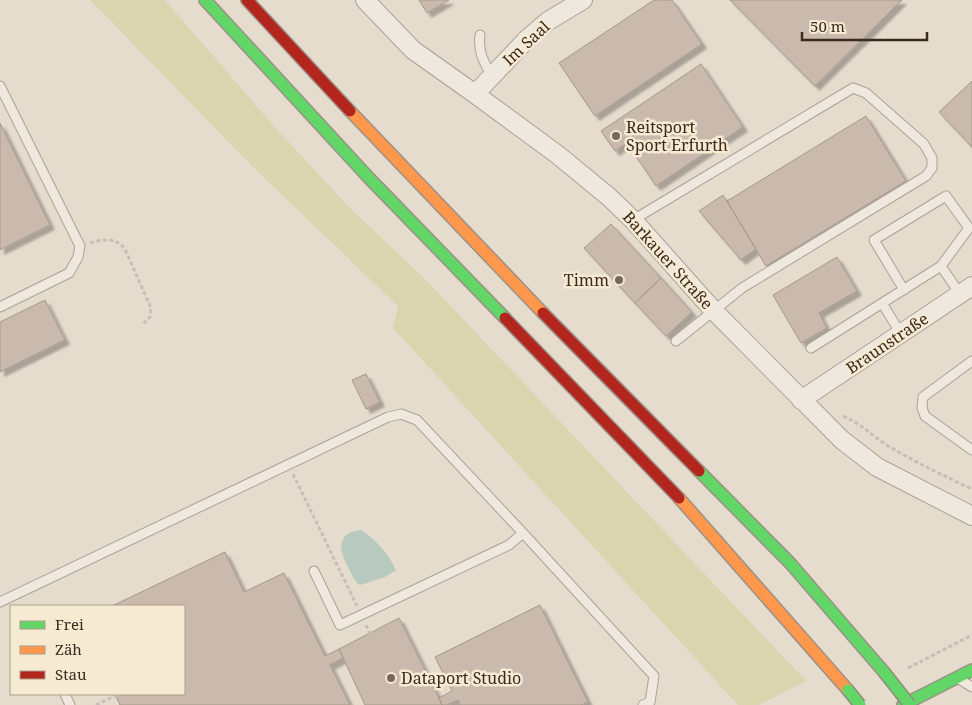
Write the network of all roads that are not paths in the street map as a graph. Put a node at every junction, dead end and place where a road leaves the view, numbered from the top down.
1 (205, 0) edge
2 (247, 0) edge
3 (365, 0) edge
4 (583, 0) edge
5 (480, 35) dead end
6 (492, 76) junction
7 (0, 86) edge
8 (475, 94) junction
9 (633, 220) junction
10 (941, 266) junction
11 (904, 290) junction
12 (966, 290) edge
13 (882, 303) junction
14 (0, 307) edge
15 (714, 311) junction
16 (901, 334) junction
17 (676, 341) dead end
18 (811, 348) dead end
19 (972, 361) edge
20 (801, 400) junction
21 (972, 450) edge
22 (972, 516) edge
23 (522, 533) junction
24 (314, 571) dead end
25 (0, 602) edge
26 (972, 670) edge
27 (956, 678) junction
28 (972, 687) edge
29 (644, 705) edge
30 (860, 705) edge
31 (903, 705) edge
32 (910, 705) edge

1 - 30 main road, bridge
2 - 32 main road, bridge
3 - 8 street, Barkauer Straße
4 - 6 street, Im Saal
5 - 6 lane
6 - 8 street, Im Saal
7 - 14 lane
8 - 9 street, Barkauer Straße
9 - 15 street, Barkauer Straße
9 - 15 lane
10 - 11 lane
10 - 11 lane
10 - 12 lane
11 - 13 lane
12 - 16 street, Braunstraße
13 - 16 lane
13 - 18 lane
15 - 17 lane
15 - 20 street, Barkauer Straße
16 - 20 street, Braunstraße
19 - 21 lane
20 - 22 street, Barkauer Straße
23 - 24 lane
23 - 25 lane
23 - 29 lane
26 - 27 main road
27 - 28 lane
27 - 31 main road

